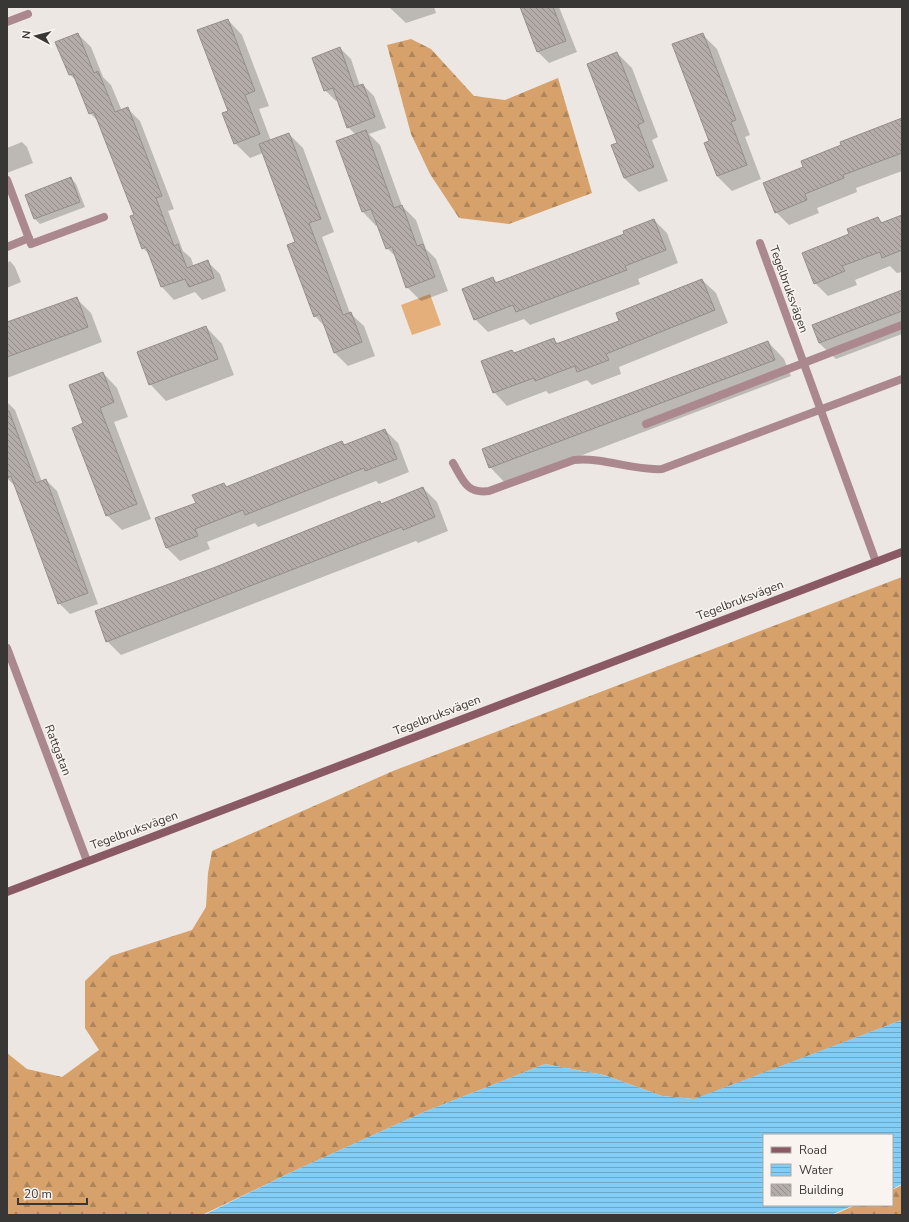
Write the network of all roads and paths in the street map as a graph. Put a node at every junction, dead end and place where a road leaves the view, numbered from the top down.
1 (28, 14) dead end
2 (7, 22) edge
3 (7, 182) edge
4 (104, 217) dead end
5 (29, 238) junction
6 (760, 243) dead end
7 (7, 246) edge
8 (902, 325) edge
9 (803, 363) junction
10 (902, 379) edge
11 (820, 410) junction
12 (646, 424) dead end
13 (453, 463) dead end
14 (902, 552) edge
15 (876, 562) junction
16 (7, 648) edge
17 (87, 861) junction
18 (7, 892) edge

1 - 2 street
3 - 5 street
4 - 5 street
5 - 7 street
6 - 9 street, Tegelbruksvägen
8 - 9 street
9 - 11 street, Tegelbruksvägen
9 - 12 street
10 - 11 street
11 - 13 street
11 - 15 street, Tegelbruksvägen
14 - 15 street, Tegelbruksvägen
15 - 17 street, Tegelbruksvägen
16 - 17 street, Rattgatan
17 - 18 street, Tegelbruksvägen

